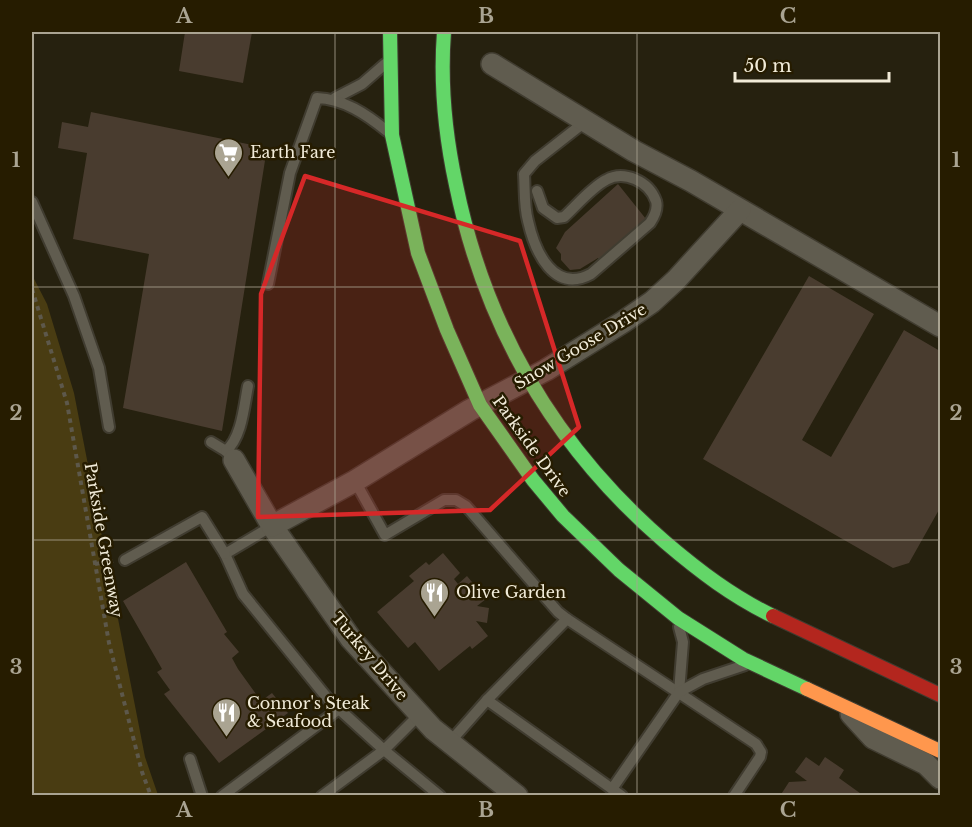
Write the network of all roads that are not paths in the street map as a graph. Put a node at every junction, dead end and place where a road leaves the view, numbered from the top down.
1 (390, 32) edge
2 (444, 32) edge
3 (389, 59) junction
4 (492, 64) dead end
5 (334, 98) junction
6 (586, 121) junction
7 (392, 135) junction
8 (537, 190) dead end
9 (32, 202) edge
10 (740, 210) junction
11 (268, 284) dead end
12 (940, 326) edge
13 (528, 379) junction
14 (248, 386) dead end
15 (480, 405) junction
16 (109, 427) dead end
17 (211, 442) dead end
18 (230, 456) junction
19 (355, 481) junction
20 (272, 526) junction
21 (225, 554) junction
22 (125, 560) dead end
23 (678, 618) junction
24 (567, 619) junction
25 (752, 663) junction
26 (679, 692) junction
27 (940, 695) edge
28 (487, 700) junction
29 (845, 707) junction
30 (339, 709) junction
31 (420, 714) junction
32 (450, 742) junction
33 (384, 750) junction
34 (940, 751) edge
35 (190, 759) dead end
36 (940, 778) edge
37 (612, 789) junction
38 (202, 795) edge
39 (222, 795) edge
40 (322, 795) edge
41 (440, 795) edge
42 (517, 795) edge
43 (622, 795) edge
44 (734, 795) edge

1 - 3 street, Parkside Drive
2 - 13 street, Parkside Drive
3 - 5 lane
3 - 7 street, Parkside Drive
4 - 6 street
5 - 7 lane
5 - 11 lane
6 - 8 lane
6 - 10 street
7 - 15 street, Parkside Drive
9 - 16 lane
10 - 12 street
10 - 13 street, Snow Goose Drive
13 - 15 street, Snow Goose Drive
13 - 27 street, Parkside Drive
14 - 18 lane
15 - 19 street, Snow Goose Drive
15 - 23 street, Parkside Drive
17 - 18 lane
18 - 20 street, Turkey Drive
19 - 20 street, Snow Goose Drive
19 - 24 lane
20 - 21 lane
20 - 31 street, Turkey Drive
21 - 22 lane
21 - 30 lane
23 - 25 street, Parkside Drive
23 - 26 lane
24 - 26 lane
24 - 28 lane
25 - 26 lane
25 - 29 street, Parkside Drive
26 - 37 lane
26 - 44 lane
28 - 32 lane
28 - 37 lane
29 - 34 street, Parkside Drive
29 - 36 street
30 - 33 lane
30 - 39 lane
31 - 32 street, Turkey Drive
31 - 33 lane
32 - 42 street, Turkey Drive
33 - 40 lane
33 - 41 lane
35 - 38 lane
37 - 43 lane

